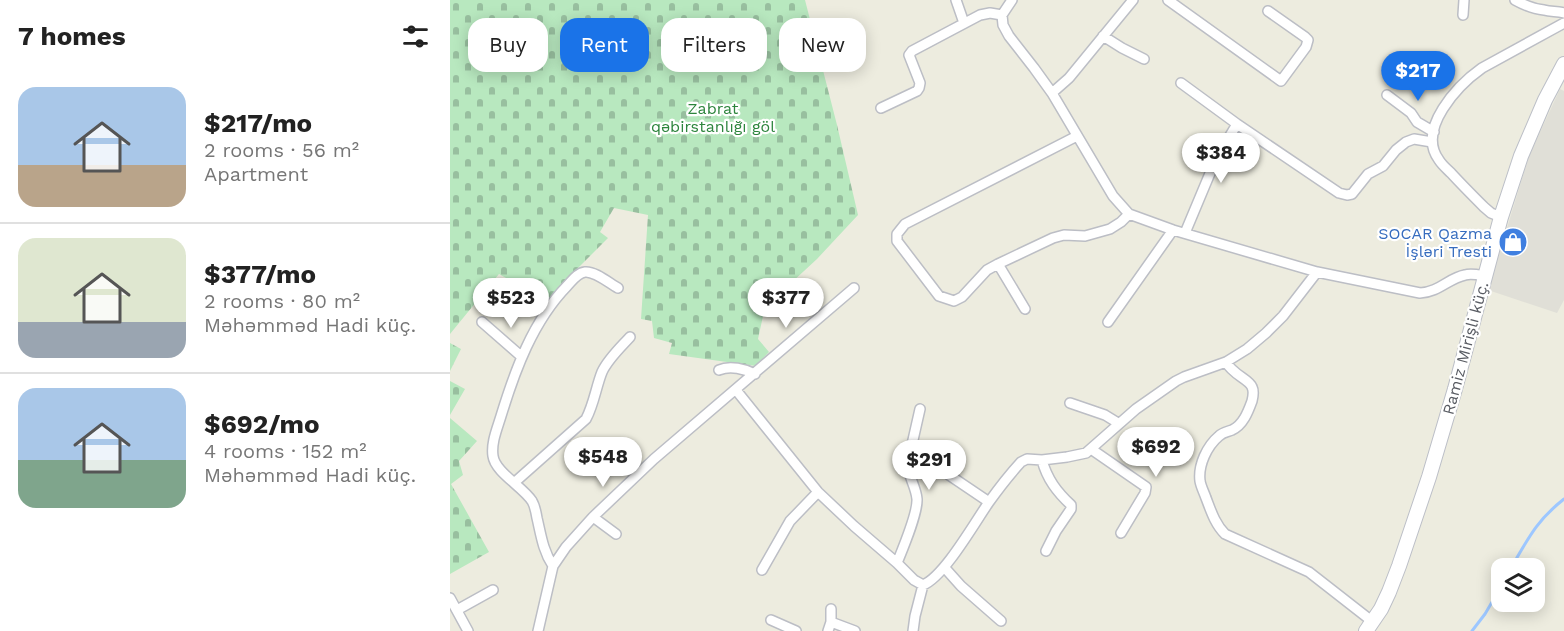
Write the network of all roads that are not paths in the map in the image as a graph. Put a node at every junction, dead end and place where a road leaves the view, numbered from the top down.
1 (956, 0) edge
2 (1012, 0) edge
3 (1133, 0) edge
4 (1168, 0) edge
5 (1464, 0) edge
6 (1515, 0) edge
7 (1268, 11) dead end
8 (1564, 13) edge
9 (1002, 15) junction
10 (1463, 15) dead end
11 (964, 23) junction
12 (1564, 23) edge
13 (1103, 36) junction
14 (1144, 59) dead end
15 (1564, 64) edge
16 (1181, 83) dead end
17 (1052, 93) junction
18 (1387, 95) dead end
19 (881, 108) dead end
20 (1238, 124) junction
21 (1077, 136) junction
22 (1433, 137) junction
23 (1129, 214) junction
24 (1501, 217) junction
25 (1173, 230) junction
26 (1185, 233) junction
27 (998, 264) junction
28 (1317, 272) junction
29 (1485, 276) junction
30 (618, 288) dead end
31 (854, 288) dead end
32 (1025, 309) dead end
33 (482, 322) dead end
34 (1108, 322) dead end
35 (630, 337) dead end
36 (522, 357) junction
37 (1226, 362) junction
38 (719, 370) dead end
39 (755, 374) junction
40 (736, 390) junction
41 (1070, 403) dead end
42 (920, 409) dead end
43 (1118, 423) junction
44 (1091, 449) junction
45 (1042, 460) junction
46 (949, 475) dead end
47 (515, 483) junction
48 (818, 492) junction
49 (989, 502) junction
50 (593, 517) junction
51 (1120, 533) dead end
52 (616, 534) dead end
53 (1046, 551) dead end
54 (897, 563) junction
55 (553, 566) junction
56 (944, 567) junction
57 (762, 570) dead end
58 (923, 585) junction
59 (493, 590) dead end
60 (450, 598) edge
61 (831, 609) dead end
62 (457, 610) junction
63 (771, 620) dead end
64 (1001, 621) dead end
65 (1370, 626) edge
66 (829, 627) edge
67 (468, 631) edge
68 (538, 631) edge
69 (796, 631) edge
70 (855, 631) edge
71 (914, 631) edge

1 - 11 street
2 - 9 street
3 - 13 street
4 - 7 street
5 - 10 street
6 - 8 street
9 - 11 street
9 - 17 street
11 - 19 street
12 - 22 street
13 - 14 street
13 - 17 street
15 - 24 street, Ramiz Mirişli küç.
16 - 20 street
17 - 21 street
18 - 22 street
20 - 22 street
20 - 26 street
21 - 23 street
21 - 27 street
22 - 24 street
23 - 25 street
23 - 27 street
24 - 29 street, Ramiz Mirişli küç.
25 - 26 street
25 - 34 street
26 - 28 street
27 - 32 street
28 - 29 street
28 - 37 street
29 - 65 street, Ramiz Mirişli küç.
30 - 36 street
31 - 39 street
33 - 36 street
35 - 47 street
36 - 47 street
37 - 43 street
37 - 65 street
38 - 39 street
39 - 40 street
40 - 48 street
40 - 50 street
41 - 43 street
42 - 54 street
43 - 44 street
44 - 45 street
44 - 51 street
45 - 49 street
45 - 53 street
46 - 49 street
47 - 55 street
48 - 54 street
48 - 57 street
49 - 56 street
50 - 52 street
50 - 55 street
54 - 58 street
55 - 68 street
56 - 58 street
56 - 64 street
58 - 71 street
59 - 62 street
60 - 62 street
61 - 66 street
62 - 67 street
63 - 69 street
66 - 70 street

